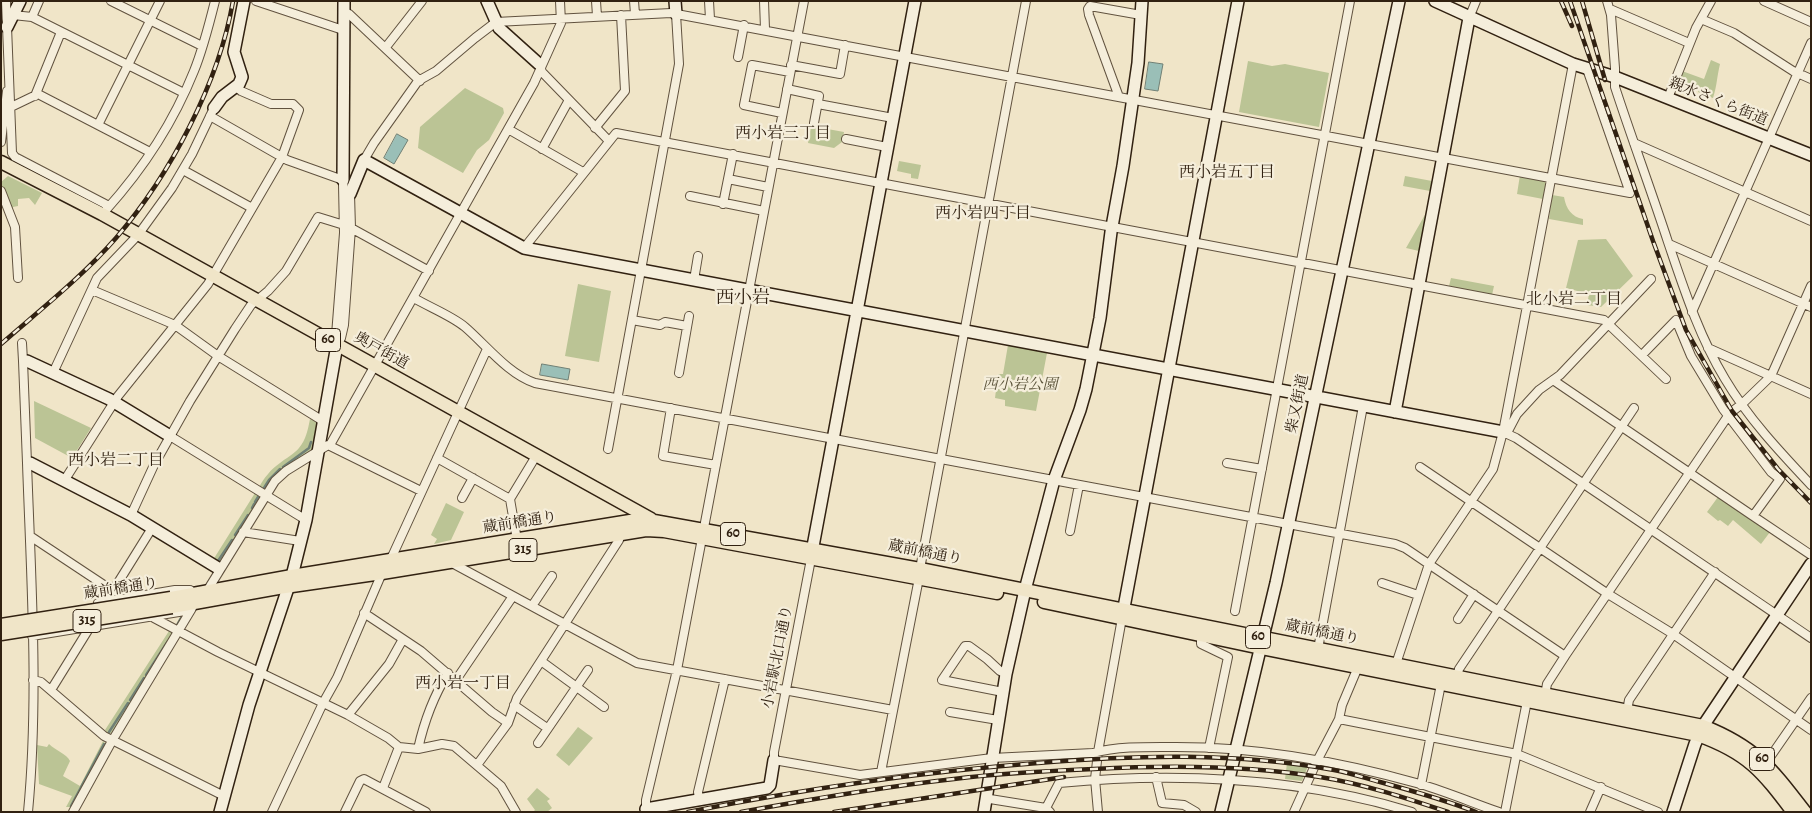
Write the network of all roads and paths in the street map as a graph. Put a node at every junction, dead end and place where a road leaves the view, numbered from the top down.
1 (6, 1) edge
2 (20, 1) edge
3 (39, 1) edge
4 (111, 1) edge
5 (160, 1) edge
6 (215, 1) edge
7 (244, 1) edge
8 (256, 1) edge
9 (422, 1) edge
10 (487, 1) edge
11 (560, 1) edge
12 (596, 1) edge
13 (634, 1) edge
14 (675, 1) edge
15 (709, 1) edge
16 (764, 1) edge
17 (804, 1) edge
18 (915, 1) edge
19 (1026, 1) edge
20 (1142, 1) edge
21 (1238, 1) edge
22 (1350, 1) edge
23 (1399, 1) edge
24 (1435, 1) edge
25 (1476, 1) edge
26 (1711, 1) edge
27 (1764, 1) edge
28 (1608, 5) edge
29 (344, 7) edge
30 (635, 14) junction
31 (676, 14) junction
32 (14, 15) junction
33 (621, 15) junction
34 (1142, 15) junction
35 (597, 16) junction
36 (32, 17) junction
37 (560, 18) junction
38 (1469, 18) junction
39 (710, 19) junction
40 (1701, 19) junction
41 (150, 21) junction
42 (496, 22) junction
43 (1811, 22) edge
44 (744, 26) junction
45 (7, 27) junction
46 (343, 30) junction
47 (765, 30) junction
48 (61, 32) junction
49 (796, 36) junction
50 (1811, 43) edge
51 (1689, 44) junction
52 (845, 45) junction
53 (202, 46) junction
54 (386, 47) junction
55 (738, 57) dead end
56 (905, 57) junction
57 (1573, 64) junction
58 (128, 66) junction
59 (540, 66) junction
60 (791, 68) junction
61 (1587, 69) junction
62 (1798, 73) junction
63 (1012, 76) junction
64 (1615, 77) junction
65 (1811, 79) edge
66 (420, 80) junction
67 (10, 82) junction
68 (236, 87) junction
69 (787, 89) junction
70 (184, 93) junction
71 (35, 96) junction
72 (1119, 97) junction
73 (1668, 98) junction
74 (569, 100) junction
75 (1133, 100) junction
76 (818, 104) junction
77 (11, 107) junction
78 (212, 112) junction
79 (782, 113) junction
80 (1217, 115) junction
81 (893, 118) junction
82 (814, 123) dead end
83 (98, 125) junction
84 (596, 128) junction
85 (508, 129) junction
86 (1325, 136) junction
87 (1768, 138) junction
88 (846, 139) dead end
89 (1, 142) edge
90 (609, 142) junction
91 (665, 142) junction
92 (1634, 143) junction
93 (1369, 144) junction
94 (887, 147) junction
95 (542, 149) junction
96 (150, 152) junction
97 (733, 154) junction
98 (1811, 155) edge
99 (282, 157) junction
100 (1443, 158) junction
101 (364, 160) junction
102 (1, 162) edge
103 (773, 162) junction
104 (183, 170) junction
105 (583, 172) junction
106 (1551, 178) junction
107 (728, 179) junction
108 (343, 180) junction
109 (881, 183) junction
110 (768, 187) junction
111 (1, 191) edge
112 (1745, 192) junction
113 (350, 194) junction
114 (690, 196) dead end
115 (723, 204) junction
116 (989, 204) junction
117 (252, 208) junction
118 (105, 210) junction
119 (343, 211) junction
120 (764, 211) junction
121 (461, 213) junction
122 (1811, 221) edge
123 (347, 226) junction
124 (1112, 226) junction
125 (138, 235) junction
126 (1193, 242) junction
127 (1669, 244) junction
128 (524, 248) junction
129 (698, 256) dead end
130 (1300, 262) junction
131 (1714, 264) junction
132 (1342, 269) junction
133 (641, 270) junction
134 (429, 271) junction
135 (213, 276) junction
136 (18, 278) dead end
137 (1651, 279) dead end
138 (694, 280) junction
139 (1420, 284) junction
140 (1811, 286) edge
141 (92, 290) junction
142 (749, 290) junction
143 (414, 298) junction
144 (256, 301) junction
145 (1803, 304) junction
146 (1527, 305) junction
147 (1811, 308) edge
148 (856, 311) junction
149 (1692, 312) junction
150 (689, 316) dead end
151 (632, 320) junction
152 (1609, 323) junction
153 (175, 325) junction
154 (687, 326) junction
155 (964, 331) junction
156 (22, 343) dead end
157 (337, 345) junction
158 (1708, 348) junction
159 (487, 349) junction
160 (1092, 355) junction
161 (1642, 355) junction
162 (218, 356) junction
163 (25, 361) junction
164 (375, 367) junction
165 (1169, 370) junction
166 (53, 373) junction
167 (679, 373) dead end
168 (1771, 376) junction
169 (1666, 379) dead end
170 (1553, 380) junction
171 (1277, 390) junction
172 (1811, 394) edge
173 (617, 397) junction
174 (1315, 397) junction
175 (115, 402) junction
176 (1742, 404) junction
177 (1363, 406) junction
178 (671, 408) junction
179 (1634, 408) dead end
180 (457, 412) junction
181 (1395, 412) junction
182 (1728, 416) junction
183 (724, 418) junction
184 (323, 421) junction
185 (1622, 427) junction
186 (1507, 433) junction
187 (170, 436) junction
188 (833, 439) junction
189 (330, 445) junction
190 (608, 449) dead end
191 (318, 450) junction
192 (536, 456) junction
193 (436, 458) junction
194 (941, 459) junction
195 (28, 463) junction
196 (1228, 463) dead end
197 (716, 465) junction
198 (1420, 467) dead end
199 (1262, 470) junction
200 (1689, 473) junction
201 (473, 478) junction
202 (1054, 480) junction
203 (64, 481) junction
204 (1584, 484) junction
205 (1079, 485) junction
206 (1811, 485) edge
207 (421, 491) junction
208 (266, 496) junction
209 (1145, 497) junction
210 (462, 498) dead end
211 (510, 499) junction
212 (1471, 501) junction
213 (131, 515) junction
214 (1753, 516) junction
215 (1253, 518) junction
216 (306, 520) junction
217 (654, 521) junction
218 (1288, 524) junction
219 (152, 528) junction
220 (1652, 530) junction
221 (664, 531) junction
222 (1070, 531) dead end
223 (243, 532) junction
224 (621, 533) junction
225 (703, 534) junction
226 (1338, 534) junction
227 (30, 536) junction
228 (517, 540) junction
229 (300, 541) junction
230 (1540, 548) junction
231 (811, 553) junction
232 (1811, 556) edge
233 (390, 560) junction
234 (452, 562) junction
235 (1429, 564) junction
236 (1811, 564) edge
237 (219, 568) junction
238 (1715, 572) junction
239 (382, 573) junction
240 (919, 574) junction
241 (552, 576) dead end
242 (289, 581) junction
243 (1382, 583) dead end
244 (113, 591) junction
245 (205, 591) junction
246 (1024, 594) junction
247 (1474, 594) junction
248 (1608, 594) junction
249 (1418, 595) junction
250 (513, 596) junction
251 (106, 602) junction
252 (172, 603) junction
253 (532, 606) junction
254 (193, 607) junction
255 (1498, 610) junction
256 (1235, 611) dead end
257 (364, 613) junction
258 (32, 614) junction
259 (1123, 614) junction
260 (1778, 614) junction
261 (154, 618) junction
262 (1458, 619) dead end
263 (1, 624) edge
264 (565, 625) junction
265 (90, 627) junction
266 (180, 632) junction
267 (1, 634) edge
268 (1201, 634) junction
269 (1673, 634) junction
270 (32, 636) junction
271 (1811, 638) edge
272 (403, 639) junction
273 (1262, 643) junction
274 (1318, 649) junction
275 (1566, 656) junction
276 (542, 661) junction
277 (1396, 664) junction
278 (1358, 666) junction
279 (588, 670) dead end
280 (677, 670) junction
281 (259, 672) junction
282 (448, 673) junction
283 (1006, 674) junction
284 (1736, 676) junction
285 (1457, 677) junction
286 (725, 679) junction
287 (33, 680) junction
288 (456, 680) junction
289 (1441, 684) junction
290 (576, 687) junction
291 (50, 690) junction
292 (786, 690) junction
293 (1003, 692) junction
294 (1545, 694) junction
295 (1811, 698) edge
296 (1527, 701) junction
297 (323, 703) junction
298 (514, 706) junction
299 (604, 707) dead end
300 (893, 710) junction
301 (1627, 711) junction
302 (950, 712) dead end
303 (348, 715) junction
304 (1339, 718) junction
305 (998, 720) junction
306 (1796, 720) junction
307 (508, 722) junction
308 (547, 728) junction
309 (1811, 730) edge
310 (1701, 731) junction
311 (1431, 737) junction
312 (112, 741) junction
313 (538, 742) dead end
314 (399, 747) junction
315 (1209, 748) junction
316 (418, 749) junction
317 (1236, 750) junction
318 (1098, 752) junction
319 (1516, 754) junction
320 (992, 758) junction
321 (774, 760) junction
322 (1317, 761) junction
323 (1766, 763) junction
324 (477, 765) junction
325 (881, 772) junction
326 (1156, 777) junction
327 (1095, 779) junction
328 (1229, 780) junction
329 (1421, 785) junction
330 (1305, 787) junction
331 (1601, 787) junction
332 (383, 788) junction
333 (224, 796) junction
334 (699, 799) junction
335 (984, 806) edge
336 (1397, 809) edge
337 (1048, 810) edge
338 (644, 811) edge
339 (28, 812) edge
340 (73, 812) edge
341 (220, 812) edge
342 (272, 812) edge
343 (345, 812) edge
344 (426, 812) edge
345 (516, 812) edge
346 (1098, 812) edge
347 (1196, 812) edge
348 (1221, 812) edge
349 (1294, 812) edge
350 (1412, 812) edge
351 (1500, 812) edge
352 (1505, 812) edge
353 (1590, 812) edge
354 (1658, 812) edge
355 (1673, 812) edge
356 (1793, 812) edge
357 (1806, 812) edge

1 - 45 street
2 - 32 street
3 - 36 street
4 - 41 street
5 - 41 street
6 - 53 street
7 - 68 street
8 - 46 street
9 - 54 street
10 - 42 street
11 - 37 street
12 - 35 street
13 - 30 street
14 - 31 street
15 - 39 street
16 - 47 street
17 - 49 street
18 - 56 street
19 - 63 street
20 - 34 street
21 - 80 street
22 - 86 street
23 - 93 street, 柴又街道
24 - 38 street, 親水さくら街道
25 - 38 street
26 - 40 street
27 - 43 street
28 - 51 street
28 - 64 street
29 - 46 street
29 - 54 street
30 - 31 street
30 - 33 street
31 - 39 street
31 - 91 street
32 - 36 street
32 - 45 street
33 - 35 street
33 - 84 street
34 - 72 street
34 - 75 street
35 - 37 street
36 - 48 street
37 - 42 street
37 - 59 street
38 - 57 street, 親水さくら街道
38 - 100 street
39 - 44 street
40 - 51 street
40 - 62 street
41 - 53 street
41 - 58 street
42 - 59 street
42 - 66 street
44 - 47 street
44 - 55 street
45 - 67 street
46 - 108 street
47 - 49 street
48 - 58 street
48 - 71 street
49 - 52 street
49 - 60 street
50 - 62 street
51 - 73 street
52 - 56 street
52 - 60 street
53 - 70 street
54 - 66 street
56 - 63 street
56 - 81 street
57 - 61 street, 親水さくら街道
57 - 106 street
58 - 70 street
58 - 83 street
59 - 74 street
59 - 85 street
60 - 69 street
60 - 79 street
61 - 64 street, 親水さくら街道
61 - 106 street
62 - 65 street
62 - 87 street
63 - 72 street
63 - 116 street
64 - 73 street, 親水さくら街道
64 - 92 street
66 - 101 street
67 - 77 street
67 - 89 street
68 - 78 street
68 - 99 street
69 - 76 street
69 - 79 street
70 - 96 street
71 - 77 street
71 - 83 street
72 - 75 street
73 - 87 street, 親水さくら街道
74 - 84 street
74 - 95 street
75 - 80 street
75 - 124 street
76 - 81 street
76 - 82 street
77 - 118 street
78 - 99 street
78 - 104 street
79 - 103 street
80 - 86 street
80 - 126 street
81 - 94 street
83 - 96 street
84 - 90 street
85 - 95 street
85 - 121 street
86 - 93 street
86 - 130 street
87 - 98 street, 親水さくら街道
87 - 112 street
88 - 94 street
90 - 91 street
90 - 105 street
91 - 97 street
91 - 133 street
92 - 112 street
92 - 127 street
93 - 100 street
93 - 132 street, 柴又街道
94 - 109 street
95 - 105 street
96 - 118 street
97 - 103 street
97 - 107 street
99 - 108 street
99 - 117 street
100 - 106 street
100 - 139 street
101 - 113 street
101 - 121 street
102 - 118 main road, 奥戸街道 / 60
103 - 109 street
103 - 110 street
104 - 117 street
104 - 125 street
105 - 128 street
106 - 146 street
107 - 110 street
107 - 115 street
108 - 113 street
108 - 119 street
109 - 116 street
109 - 148 street
110 - 120 street
111 - 136 street
112 - 122 street
112 - 131 street
113 - 119 street
113 - 123 street
114 - 115 street
115 - 120 street
116 - 124 street
116 - 155 street
117 - 135 street
118 - 125 main road, 奥戸街道 / 60
119 - 123 street
120 - 142 street
121 - 128 street
121 - 134 street
123 - 134 street
123 - 144 street
123 - 157 street
124 - 126 street
124 - 160 street
125 - 135 main road, 奥戸街道 / 60
125 - 141 street
126 - 130 street
126 - 165 street
127 - 131 street
127 - 149 street
128 - 133 street
129 - 138 street
130 - 132 street
130 - 171 street
131 - 145 street
131 - 149 street
132 - 139 street
132 - 174 street, 柴又街道
133 - 138 street
133 - 151 street
134 - 143 street
135 - 144 main road, 奥戸街道 / 60
135 - 153 street
137 - 152 street
138 - 142 street
139 - 146 street
139 - 181 street
140 - 145 street
141 - 153 street
141 - 166 street
142 - 148 street
142 - 183 street
143 - 159 street
143 - 164 street
144 - 157 main road, 奥戸街道 / 60
144 - 162 street
145 - 147 street
145 - 168 street
146 - 152 street
146 - 186 street
148 - 155 street
148 - 188 street
149 - 158 street
150 - 154 street
151 - 154 street
151 - 173 street
152 - 161 street
152 - 170 street
153 - 162 street
153 - 175 street
154 - 167 street
155 - 160 street
155 - 194 street
156 - 163 street
157 - 164 main road, 奥戸街道 / 60
157 - 184 street
158 - 168 street
158 - 176 street
159 - 173 street
159 - 180 street
160 - 165 street
160 - 202 street
161 - 169 street
161 - 182 street
162 - 184 street
162 - 187 street
163 - 166 street
163 - 195 street
164 - 180 main road, 奥戸街道 / 60
164 - 189 street
165 - 171 street
165 - 209 street
166 - 175 street
168 - 172 street
168 - 176 street
170 - 185 street
170 - 186 street
171 - 174 street
171 - 199 street
173 - 178 street
173 - 190 street
174 - 177 street
174 - 218 street, 柴又街道
175 - 187 street
175 - 203 street
176 - 182 street
176 - 206 street
177 - 181 street
177 - 226 street
178 - 183 street
178 - 197 street
179 - 185 street
180 - 192 main road, 奥戸街道 / 60
180 - 193 street
181 - 186 street
182 - 200 street
182 - 214 street
183 - 188 street
183 - 197 street
184 - 191 street
185 - 200 street
185 - 204 street
186 - 204 street
186 - 212 street
187 - 208 street
187 - 213 street
188 - 194 street
188 - 231 street
189 - 191 street
189 - 207 street
191 - 208 street
191 - 216 street
192 - 211 street
192 - 217 main road, 奥戸街道 / 60
193 - 201 street
193 - 207 street
194 - 202 street
194 - 240 street
195 - 203 street
195 - 227 street
196 - 199 street
197 - 225 street
198 - 212 street
199 - 215 street
200 - 214 street
200 - 220 street
201 - 210 street
201 - 211 street
202 - 205 street
202 - 246 street
203 - 213 street
204 - 220 street
204 - 230 street
205 - 209 street
205 - 222 street
207 - 233 street
208 - 216 street
208 - 223 street
209 - 215 street
209 - 259 street
211 - 228 street
212 - 230 street
212 - 235 street
213 - 219 street
214 - 232 street
215 - 218 street
215 - 256 street
216 - 229 street
217 - 221 main road, 奥戸街道 / 60
217 - 225 main road, 蔵前橋通り / 60
217 - 228 main road, 蔵前橋通り / 315
218 - 226 street
218 - 273 street, 柴又街道
219 - 237 street
219 - 244 street
220 - 238 street
220 - 248 street
221 - 224 main road, 蔵前橋通り / 315
221 - 225 main road, 蔵前橋通り / 60
223 - 229 street
223 - 237 street
224 - 234 main road, 蔵前橋通り / 315
224 - 264 street
225 - 231 main road, 蔵前橋通り / 60
225 - 280 street
226 - 235 street
226 - 274 street
227 - 244 street
227 - 258 street
228 - 233 main road, 蔵前橋通り / 315
229 - 242 street
230 - 248 street
230 - 255 street
231 - 240 main road, 蔵前橋通り / 60
231 - 292 street, 小岩駅北口通り
233 - 242 main road, 蔵前橋通り / 315
234 - 239 main road, 蔵前橋通り / 315
234 - 250 street
235 - 247 street
235 - 249 street
236 - 260 street
237 - 245 street
238 - 260 street
238 - 269 street
239 - 242 main road, 蔵前橋通り / 315
239 - 257 street
240 - 246 main road, 蔵前橋通り / 60
240 - 300 street
241 - 253 street
242 - 245 main road, 蔵前橋通り / 315
242 - 254 main road, 蔵前橋通り / 315
242 - 281 street
243 - 249 street
244 - 251 street
245 - 251 street
245 - 252 main road, 蔵前橋通り / 315
246 - 259 main road, 蔵前橋通り / 60
246 - 283 street
247 - 255 street
247 - 262 street
248 - 269 street
248 - 275 street
249 - 277 street
250 - 253 street
250 - 288 street
251 - 258 street
252 - 254 main road, 蔵前橋通り / 315
252 - 263 main road, 蔵前橋通り / 315, bridge
252 - 267 main road, 蔵前橋通り / 315, bridge
253 - 264 street
254 - 261 street
254 - 266 street
255 - 275 street
255 - 285 street
257 - 272 street
257 - 297 street
258 - 270 street
259 - 268 main road, 蔵前橋通り / 60
259 - 273 main road, 蔵前橋通り / 60
259 - 318 street
260 - 271 street
260 - 284 street
261 - 265 street
261 - 266 street
264 - 276 street
264 - 280 street
265 - 270 street
265 - 291 street
266 - 281 street
266 - 312 street
268 - 273 main road, 蔵前橋通り / 60
268 - 315 street
269 - 284 street
269 - 301 street
270 - 287 street
272 - 282 street
272 - 303 street
273 - 274 main road, 蔵前橋通り / 60
273 - 278 main road, 蔵前橋通り / 60
273 - 317 street, 柴又街道
274 - 277 main road, 蔵前橋通り / 60
275 - 294 street
276 - 290 street
276 - 298 street
277 - 285 main road, 蔵前橋通り / 60
278 - 289 main road, 蔵前橋通り / 60
278 - 304 street
279 - 290 street
280 - 286 street
280 - 338 street
281 - 297 street
281 - 333 street
282 - 288 street
282 - 316 street
283 - 293 street
283 - 293 street
284 - 306 street
284 - 310 street
285 - 294 main road, 蔵前橋通り / 60
286 - 292 street
286 - 334 street
287 - 291 street
287 - 339 street
288 - 307 street
289 - 296 main road, 蔵前橋通り / 60
289 - 311 street
290 - 299 street
290 - 308 street
291 - 312 street
292 - 300 street
292 - 321 street, 小岩駅北口通り
293 - 305 street
294 - 301 main road, 蔵前橋通り / 60
295 - 306 street
296 - 310 main road, 蔵前橋通り / 60
296 - 319 street
297 - 303 street
297 - 342 street
298 - 307 street
298 - 308 street
300 - 325 street
301 - 310 main road, 蔵前橋通り / 60
302 - 305 street
303 - 314 street
304 - 311 street
304 - 322 street
305 - 320 street
306 - 309 street
306 - 323 street
307 - 324 street
308 - 313 street
310 - 323 main road, 蔵前橋通り / 60
310 - 355 street
310 - 356 main road, 蔵前橋通り / 60
311 - 319 street
311 - 329 street
312 - 333 street
312 - 340 street
314 - 316 street
314 - 332 street
315 - 317 street
315 - 318 street
316 - 324 street
317 - 322 street
317 - 328 street, 柴又街道
318 - 320 street
318 - 327 street
319 - 331 street
319 - 352 street
320 - 325 street
320 - 335 street
321 - 325 street
321 - 334 street
322 - 329 street
322 - 330 street
323 - 357 main road, 蔵前橋通り / 60
324 - 345 street
326 - 327 street
326 - 328 street
326 - 347 street
327 - 337 street
327 - 346 street
328 - 330 street
328 - 348 street, 柴又街道
329 - 351 street
330 - 336 street
330 - 349 street
331 - 353 street
331 - 354 street
332 - 343 street
332 - 344 street
333 - 341 street
334 - 338 street
335 - 337 street
336 - 350 street

